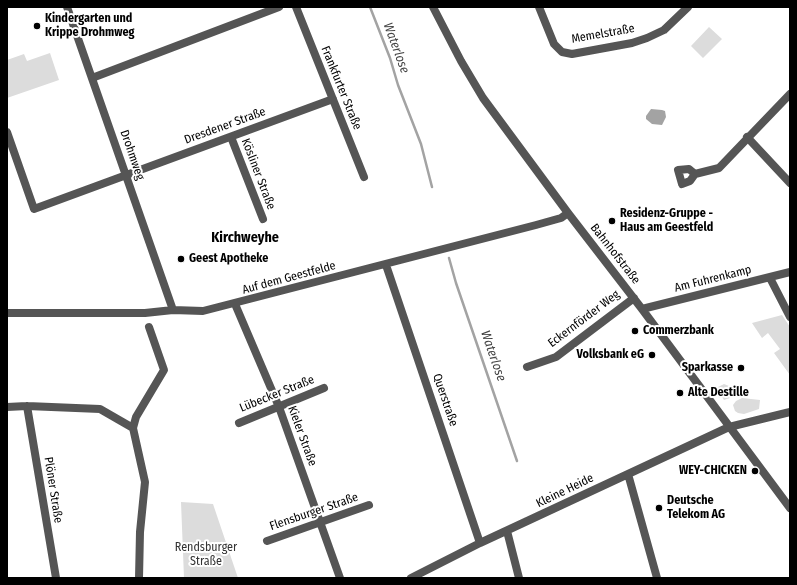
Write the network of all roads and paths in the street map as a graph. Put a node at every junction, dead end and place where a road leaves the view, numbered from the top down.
1 (67, 7) edge
2 (279, 7) edge
3 (296, 7) edge
4 (433, 7) edge
5 (539, 7) edge
6 (688, 7) edge
7 (92, 78) junction
8 (790, 94) edge
9 (333, 99) junction
10 (7, 132) edge
11 (231, 137) junction
12 (747, 137) junction
13 (695, 174) dead end
14 (126, 176) junction
15 (364, 178) dead end
16 (790, 183) edge
17 (568, 213) junction
18 (263, 219) dead end
19 (386, 265) junction
20 (790, 272) edge
21 (770, 278) junction
22 (634, 298) junction
23 (235, 304) junction
24 (642, 309) junction
25 (173, 310) junction
26 (7, 313) edge
27 (790, 317) edge
28 (150, 327) dead end
29 (527, 367) dead end
30 (324, 388) dead end
31 (27, 406) junction
32 (7, 407) edge
33 (279, 407) junction
34 (790, 412) edge
35 (239, 423) dead end
36 (729, 427) junction
37 (133, 428) junction
38 (628, 474) junction
39 (369, 505) dead end
40 (790, 508) edge
41 (321, 522) junction
42 (507, 531) junction
43 (267, 541) dead end
44 (480, 543) junction
45 (56, 578) edge
46 (139, 578) edge
47 (340, 578) edge
48 (412, 578) edge
49 (519, 578) edge
50 (657, 578) edge

1 - 7 street, Drohmweg
2 - 7 street
3 - 9 street, Frankfurter Straße
4 - 17 street, Bahnhofstraße
5 - 6 street, Memelstraße
7 - 14 street, Drohmweg
8 - 12 street
9 - 11 street, Dresdener Straße
9 - 15 street, Frankfurter Straße
10 - 14 street, Dresdener Straße
11 - 14 street, Dresdener Straße
11 - 18 street, Kösliner Straße
12 - 13 street
12 - 16 street
14 - 25 street, Drohmweg
17 - 19 street, Auf dem Geestfelde
17 - 22 street, Bahnhofstraße
19 - 23 street, Auf dem Geestfelde
19 - 44 street, Querstraße
20 - 21 street, Am Fuhrenkamp
21 - 24 street, Am Fuhrenkamp
21 - 27 street
22 - 24 street, Bahnhofstraße
22 - 29 street, Eckernförder Weg
23 - 25 street, Auf dem Geestfelde
23 - 33 street, Kieler Straße
24 - 36 street, Bahnhofstraße
25 - 26 street, Auf dem Geestfelde
28 - 37 street
30 - 33 street, Lübecker Straße
31 - 32 street
31 - 37 street
31 - 45 street, Plöner Straße
33 - 35 street, Lübecker Straße
33 - 41 street, Kieler Straße
34 - 36 street, Kleine Heide
36 - 38 street, Kleine Heide
36 - 40 street, Bahnhofstraße
37 - 46 street
38 - 42 street, Kleine Heide
38 - 50 street
39 - 41 street, Flensburger Straße
41 - 43 street, Flensburger Straße
41 - 47 street, Kieler Straße
42 - 44 street, Kleine Heide
42 - 49 street
44 - 48 street, Kleine Heide

